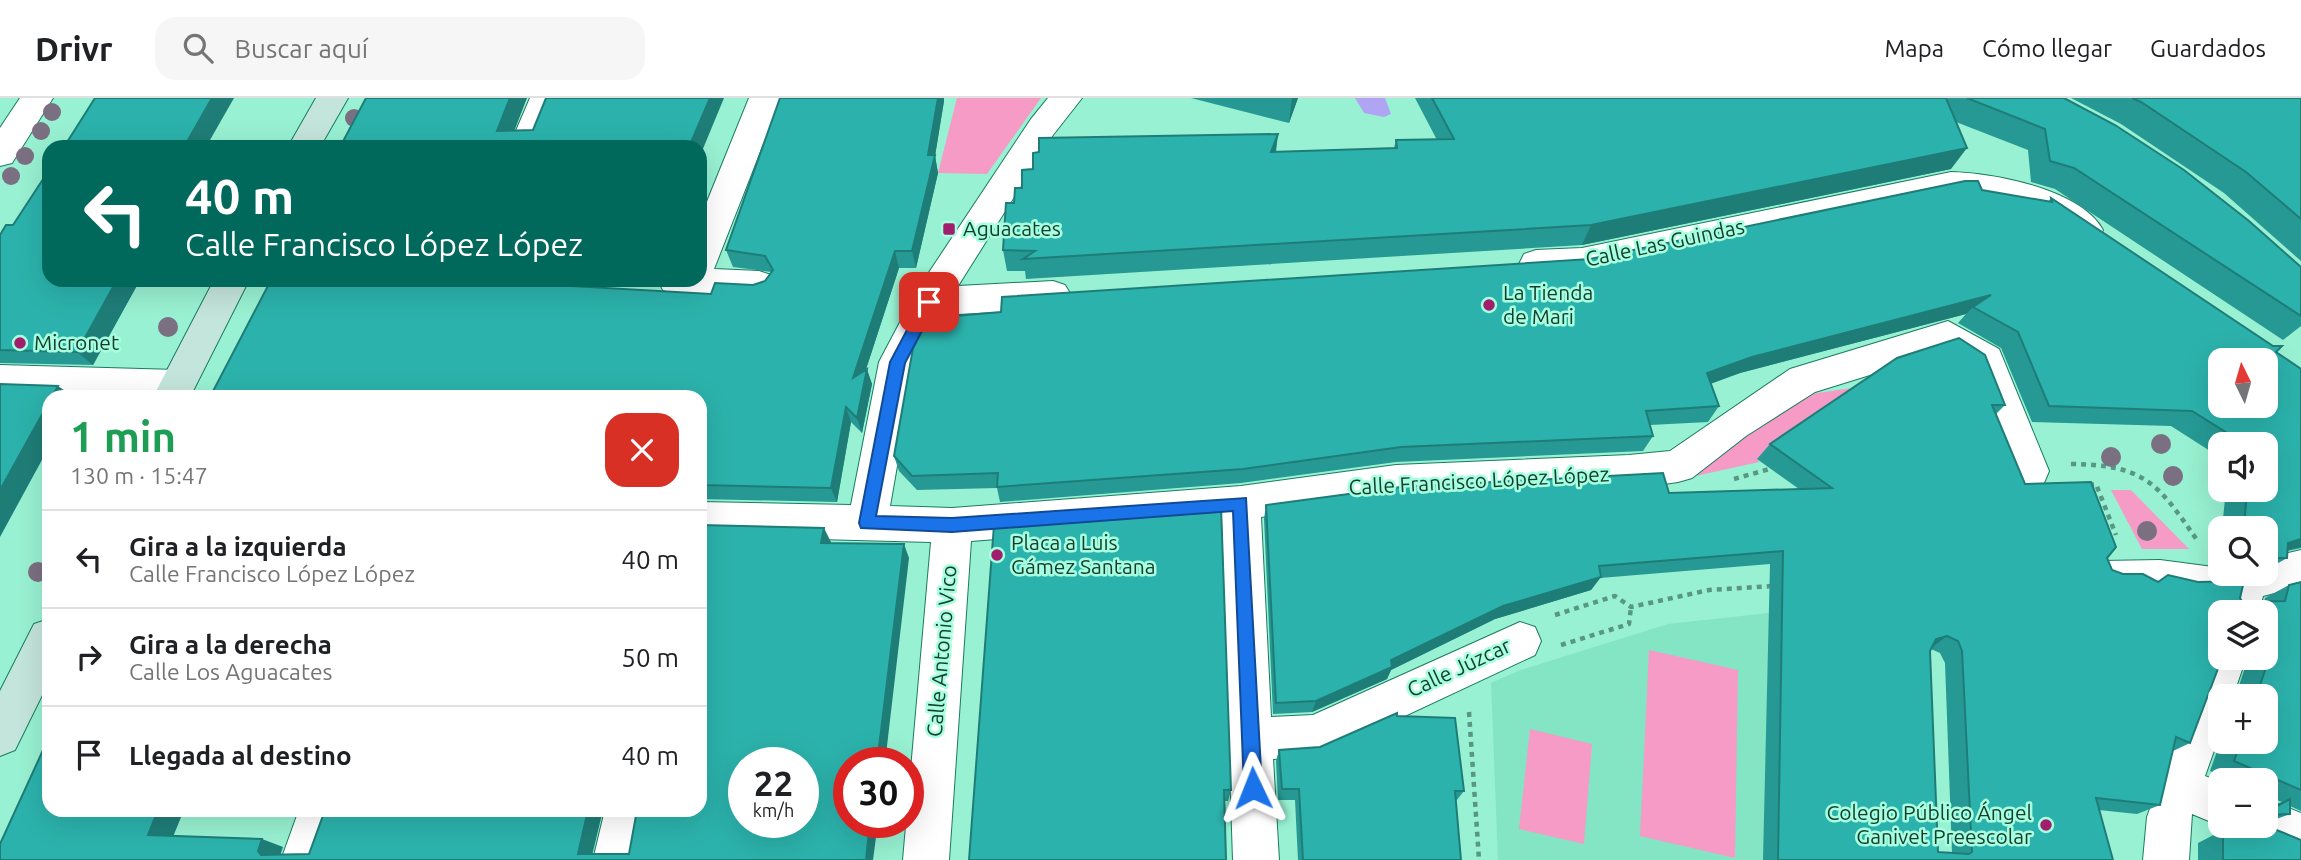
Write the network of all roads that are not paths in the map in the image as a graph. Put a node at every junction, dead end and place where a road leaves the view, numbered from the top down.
1 (37, 98) edge
2 (332, 98) edge
3 (546, 98) edge
4 (765, 98) edge
5 (1066, 98) edge
6 (308, 140) edge
7 (528, 140) edge
8 (0, 154) edge
9 (707, 244) edge
10 (2109, 246) edge
11 (1499, 266) edge
12 (707, 281) edge
13 (760, 285) edge
14 (228, 287) edge
15 (1082, 293) edge
16 (929, 302) junction
17 (0, 380) edge
18 (158, 390) edge
19 (175, 390) edge
20 (2029, 471) dead end
21 (1241, 503) junction
22 (707, 519) edge
23 (867, 523) junction
24 (952, 525) junction
25 (2301, 568) edge
26 (2102, 572) edge
27 (2242, 597) edge
28 (1520, 641) road end
29 (42, 652) edge
30 (2221, 670) edge
31 (0, 735) edge
32 (1251, 739) junction
33 (2178, 787) junction
34 (2208, 799) edge
35 (319, 817) edge
36 (624, 817) edge
37 (2278, 826) edge
38 (2301, 835) edge
39 (304, 860) edge
40 (615, 860) edge
41 (926, 860) edge
42 (1255, 860) edge
43 (2166, 860) edge

1 - 8 street
2 - 6 main road
3 - 7 street
4 - 9 street
5 - 16 street
10 - 11 street, Calle Las Guindas
12 - 13 street
14 - 19 main road
15 - 16 street
16 - 23 street
17 - 18 street
20 - 21 street, Calle Francisco López López
21 - 24 street, Calle Francisco López López
21 - 32 street
22 - 23 street, Calle Francisco López López
23 - 24 street, Calle Francisco López López
24 - 41 street, Calle Antonio Vico
25 - 27 street
26 - 27 lane
28 - 32 street, Calle Júzcar
29 - 31 main road
30 - 33 street
32 - 42 street
33 - 34 street
33 - 43 street
35 - 39 street
36 - 40 street
37 - 38 street

